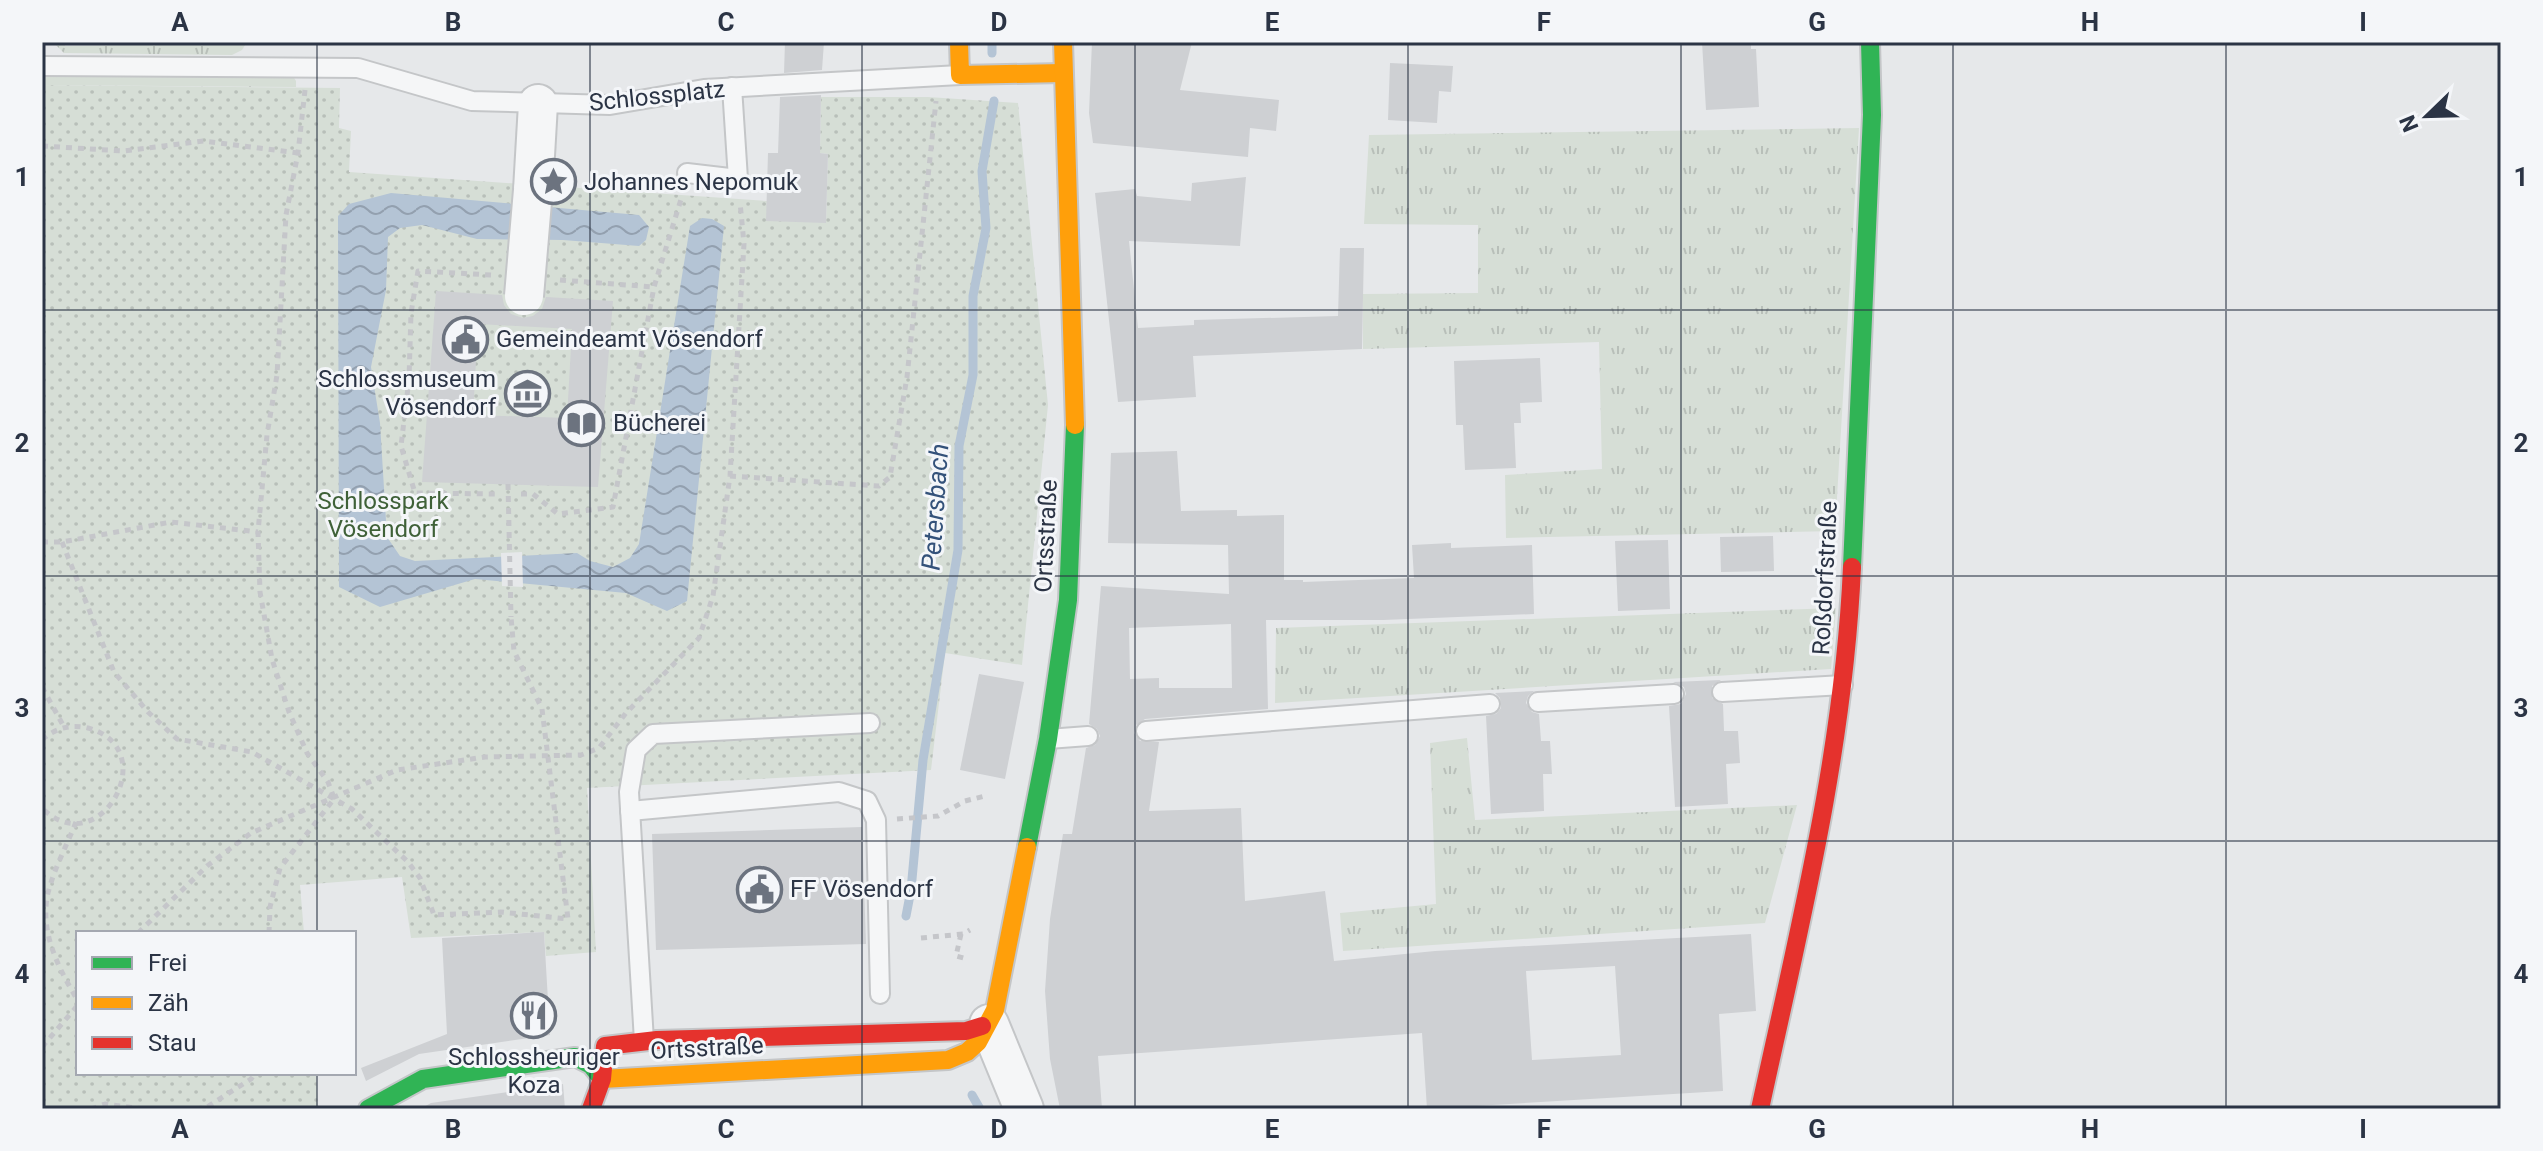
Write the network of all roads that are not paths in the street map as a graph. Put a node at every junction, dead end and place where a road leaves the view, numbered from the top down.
1 (959, 42) edge
2 (1063, 42) edge
3 (1870, 42) edge
4 (42, 66) edge
5 (1062, 73) junction
6 (960, 75) junction
7 (732, 87) junction
8 (538, 104) junction
9 (687, 173) dead end
10 (525, 284) road end
11 (1843, 685) junction
12 (1722, 692) dead end
13 (1674, 694) dead end
14 (1538, 702) dead end
15 (1490, 704) dead end
16 (870, 723) dead end
17 (1146, 731) dead end
18 (1088, 736) dead end
19 (1048, 739) junction
20 (630, 811) junction
21 (880, 994) dead end
22 (989, 1024) junction
23 (644, 1041) junction
24 (602, 1079) junction
25 (368, 1109) edge
26 (591, 1109) edge
27 (1024, 1109) edge
28 (1760, 1109) edge

1 - 6 street
2 - 5 street, Ortsstraße
3 - 11 street, Roßdorfstraße
4 - 8 lane, Schlossplatz
5 - 6 street
5 - 19 street, Ortsstraße
6 - 7 lane, Schlossplatz
7 - 8 lane, Schlossplatz
7 - 9 lane
8 - 10 street, bridge
11 - 12 lane
11 - 28 street, Roßdorfstraße
13 - 14 lane
15 - 17 lane
16 - 20 lane
18 - 19 lane
19 - 22 street, Ortsstraße
20 - 21 lane
20 - 23 lane
22 - 23 street, Ortsstraße
22 - 24 street, Ortsstraße
22 - 27 street
23 - 24 street, Ortsstraße
24 - 25 street
24 - 26 street, Ortsstraße

